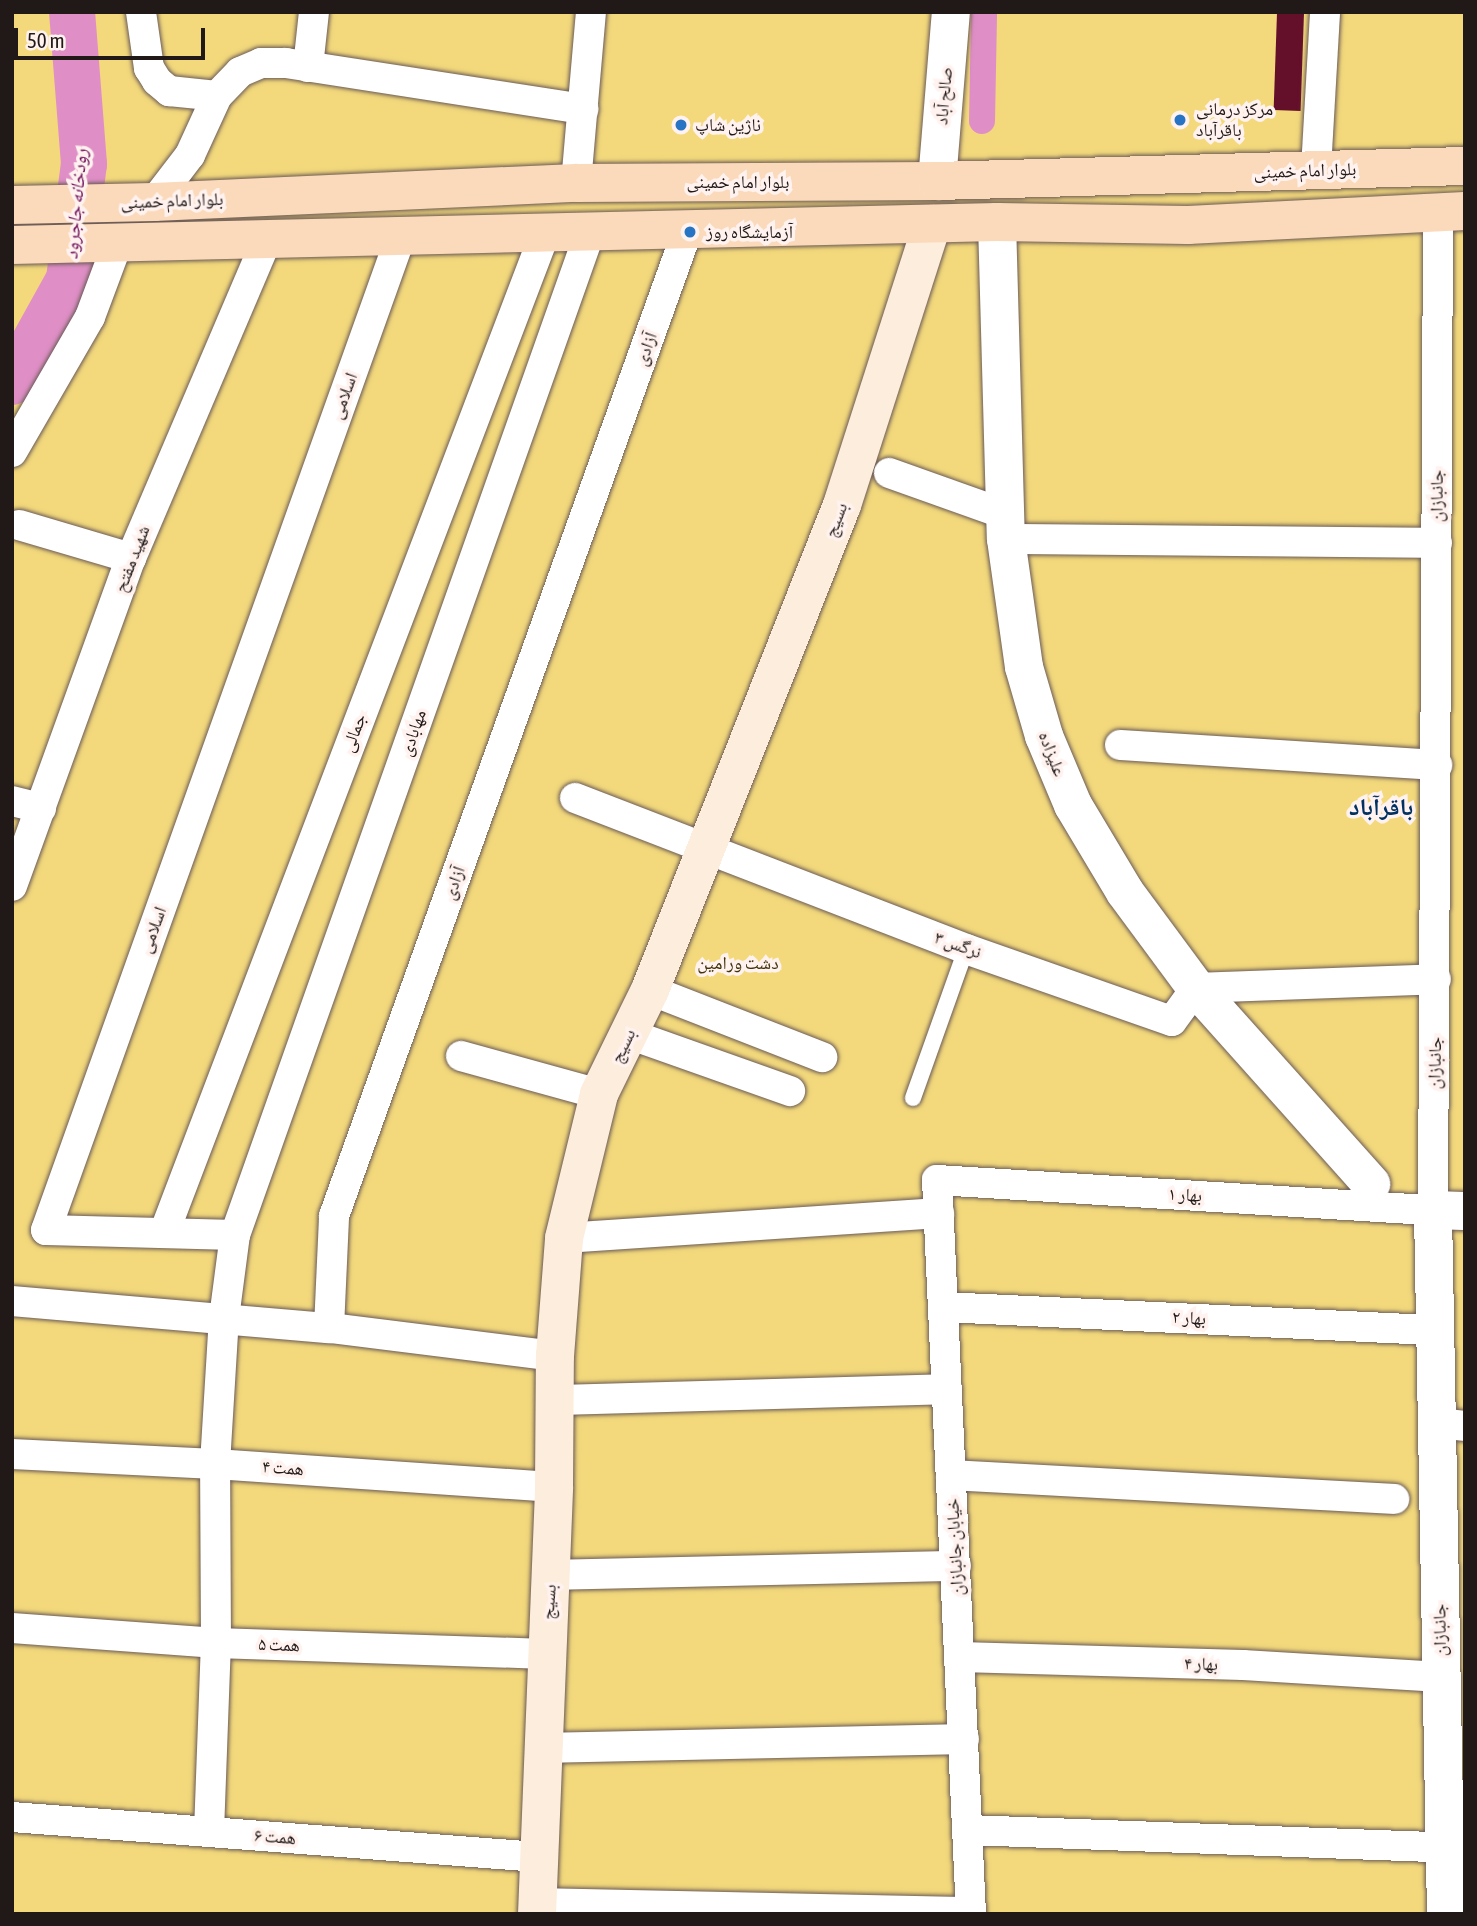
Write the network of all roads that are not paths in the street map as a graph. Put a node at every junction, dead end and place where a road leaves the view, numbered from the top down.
1 (141, 12) edge
2 (314, 12) edge
3 (591, 12) edge
4 (951, 12) edge
5 (1325, 12) edge
6 (308, 67) junction
7 (218, 96) junction
8 (583, 109) junction
9 (1465, 166) edge
10 (1316, 169) junction
11 (937, 181) junction
12 (576, 183) junction
13 (154, 202) junction
14 (12, 205) edge
15 (1451, 211) edge
16 (997, 222) junction
17 (932, 224) junction
18 (688, 229) junction
19 (590, 232) junction
20 (545, 233) junction
21 (401, 236) junction
22 (267, 239) junction
23 (131, 242) junction
24 (12, 246) edge
25 (12, 452) edge
26 (888, 474) dead end
27 (19, 525) dead end
28 (1005, 526) junction
29 (1437, 543) junction
30 (131, 558) junction
31 (1120, 746) dead end
32 (1437, 765) junction
33 (575, 798) dead end
34 (12, 801) edge
35 (41, 808) junction
36 (707, 849) junction
37 (12, 886) edge
38 (965, 949) junction
39 (1436, 979) junction
40 (1196, 988) junction
41 (650, 990) junction
42 (629, 1034) junction
43 (461, 1056) dead end
44 (822, 1057) dead end
45 (790, 1091) dead end
46 (599, 1094) junction
47 (913, 1098) dead end
48 (937, 1180) joint
49 (1371, 1184) dead end
50 (1449, 1211) edge
51 (939, 1213) junction
52 (164, 1233) junction
53 (235, 1235) junction
54 (564, 1238) junction
55 (12, 1301) edge
56 (943, 1307) junction
57 (224, 1318) junction
58 (329, 1328) junction
59 (1435, 1330) junction
60 (555, 1356) junction
61 (947, 1389) junction
62 (556, 1400) junction
63 (1451, 1424) edge
64 (12, 1454) edge
65 (215, 1464) junction
66 (951, 1475) junction
67 (554, 1487) junction
68 (1394, 1499) dead end
69 (956, 1566) junction
70 (551, 1575) junction
71 (12, 1628) edge
72 (216, 1643) junction
73 (546, 1654) junction
74 (1449, 1656) edge
75 (960, 1657) junction
76 (964, 1739) junction
77 (543, 1748) junction
78 (12, 1816) edge
79 (968, 1830) junction
80 (209, 1832) junction
81 (1455, 1849) edge
82 (538, 1857) junction
83 (537, 1909) edge
84 (971, 1913) edge
85 (1446, 1914) edge

1 - 7 street
2 - 6 street
3 - 8 street
4 - 11 street, صالح آباد
5 - 10 street
6 - 7 street
6 - 8 street
7 - 13 street
8 - 12 street
9 - 10 main road, بلوار امام خمینی
10 - 11 main road, بلوار امام خمینی
11 - 12 main road, بلوار امام خمینی
12 - 13 main road, بلوار امام خمینی
13 - 14 main road, بلوار امام خمینی
15 - 16 main road
15 - 29 street, جانبازان
16 - 17 main road
16 - 28 street, علیزاده
17 - 18 main road
17 - 36 main road, بسیج
18 - 19 main road
18 - 58 street, آزادی
19 - 20 main road
19 - 53 street, مهابادی
20 - 21 main road
20 - 52 street, جمالی
21 - 22 main road
21 - 52 street, اسلامی
22 - 23 main road
22 - 30 street, شهید مفتح
23 - 24 main road
23 - 25 street
26 - 28 street
27 - 30 street
28 - 29 street
28 - 40 street, علیزاده
29 - 32 street, جانبازان
30 - 35 street, شهید مفتح
31 - 32 street
32 - 39 street, جانبازان
33 - 36 street, نرگس ۳
34 - 35 street
35 - 37 street, شهید مفتح
36 - 38 street, نرگس ۳
36 - 41 main road, بسیج
38 - 40 street, نرگس ۳
38 - 47 lane
39 - 40 street
39 - 50 street, جانبازان
40 - 49 street, علیزاده
41 - 42 main road, بسیج
41 - 44 street
42 - 45 street
42 - 46 main road, بسیج
43 - 46 street
46 - 54 main road, بسیج
48 - 50 street, بهار ۱
48 - 51 street, خیابان جانبازان
50 - 59 street, جانبازان
51 - 54 street
51 - 56 street, خیابان جانبازان
52 - 53 street, اسلامی
53 - 57 street
54 - 60 main road, بسیج
55 - 57 street
56 - 59 street, بهار ۲
56 - 61 street, خیابان جانبازان
57 - 58 street
57 - 65 street
58 - 60 street
59 - 63 street, جانبازان
60 - 62 main road, بسیج
61 - 62 street
61 - 66 street, خیابان جانبازان
62 - 67 main road, بسیج
63 - 74 street, جانبازان
64 - 65 street, همت ۴
65 - 67 street, همت ۴
65 - 72 street
66 - 68 street
66 - 69 street, خیابان جانبازان
67 - 70 main road, بسیج
69 - 70 street
69 - 75 street, خیابان جانبازان
70 - 73 main road, بسیج
71 - 72 street, همت ۵
72 - 73 street, همت ۵
72 - 80 street
73 - 77 main road, بسیج
74 - 75 street, بهار ۴
74 - 81 street, جانبازان
75 - 76 street, خیابان جانبازان
76 - 77 street
76 - 79 street, خیابان جانبازان
77 - 82 main road, بسیج
78 - 80 street, همت ۶
79 - 81 street
79 - 84 street, خیابان جانبازان
80 - 82 street, همت ۶
81 - 85 street, جانبازان
82 - 83 main road, بسیج
83 - 84 street

